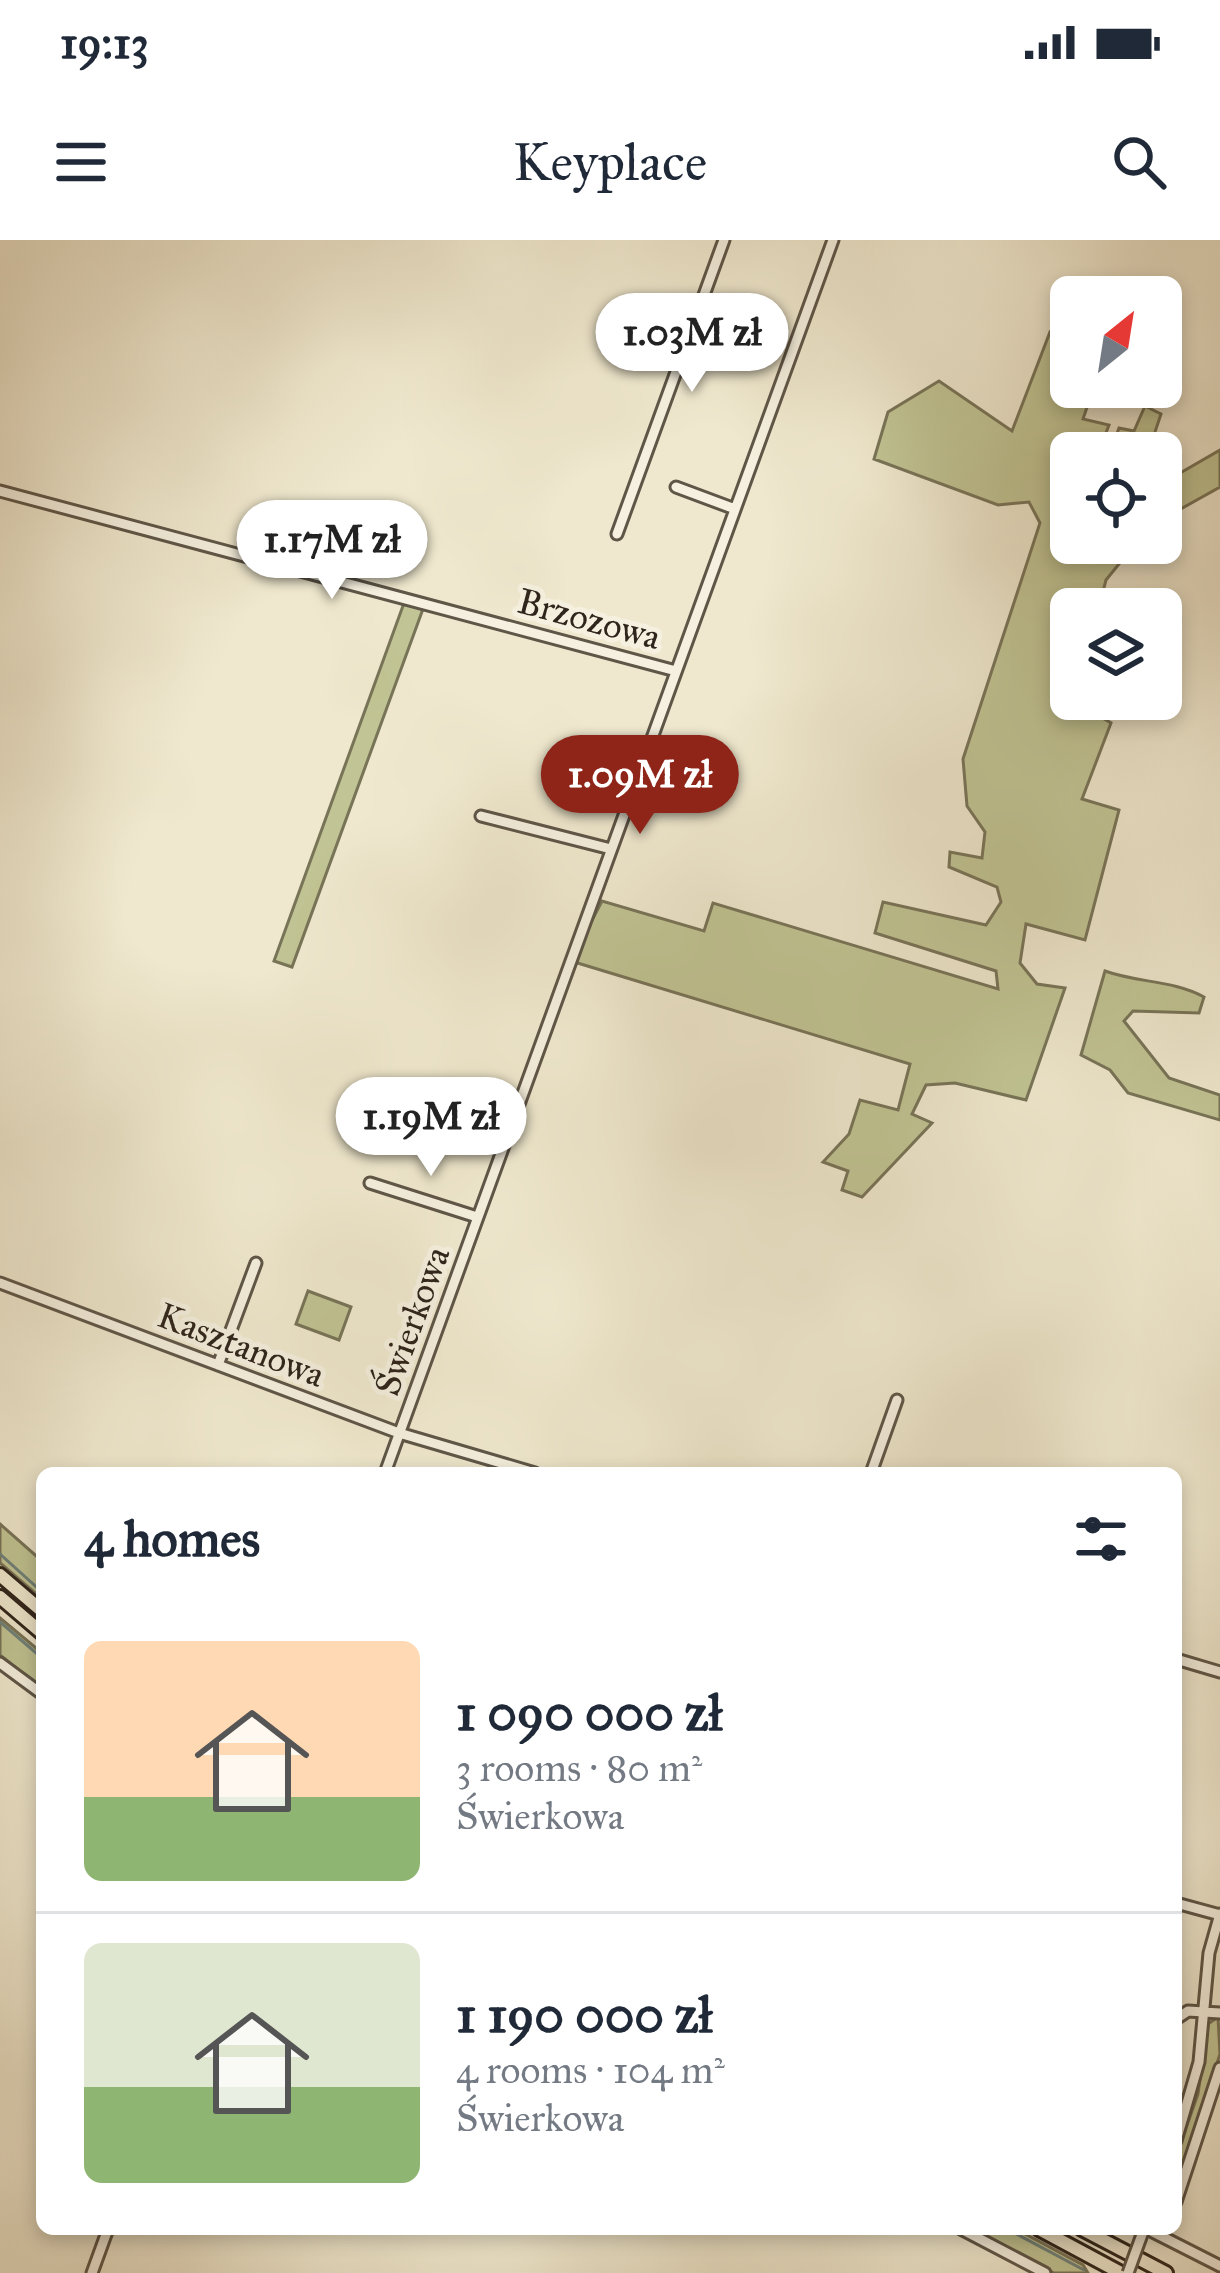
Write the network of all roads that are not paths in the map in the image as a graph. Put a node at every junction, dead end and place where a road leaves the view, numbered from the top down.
1 (724, 240) edge
2 (833, 240) edge
3 (676, 487) dead end
4 (0, 490) edge
5 (735, 509) junction
6 (616, 533) dead end
7 (676, 671) junction
8 (481, 816) dead end
9 (611, 849) junction
10 (370, 1183) dead end
11 (477, 1217) junction
12 (256, 1263) dead end
13 (0, 1283) edge
14 (218, 1365) junction
15 (897, 1400) dead end
16 (399, 1433) junction
17 (387, 1467) edge
18 (515, 1467) edge
19 (873, 1467) edge
20 (0, 1575) edge
21 (0, 1598) edge
22 (36, 1607) edge
23 (36, 1629) edge
24 (1182, 1661) edge
25 (0, 1663) edge
26 (1220, 1672) edge
27 (36, 1690) edge
28 (1182, 1905) edge
29 (1220, 1915) edge
30 (1204, 2012) junction
31 (1182, 2013) edge
32 (1220, 2013) edge
33 (1220, 2068) edge
34 (1182, 2123) edge
35 (1182, 2184) edge
36 (106, 2235) edge
37 (973, 2235) edge
38 (1051, 2235) edge
39 (1093, 2235) edge
40 (1142, 2235) edge
41 (1157, 2235) edge
42 (1220, 2266) edge
43 (92, 2273) edge
44 (1046, 2273) edge
45 (1124, 2273) edge
46 (1166, 2273) edge

1 - 6 street
2 - 5 street, Świerkowa
3 - 5 street
4 - 7 street, Brzozowa
5 - 7 street, Świerkowa
7 - 9 street, Świerkowa
8 - 9 street
9 - 11 street, Świerkowa
10 - 11 street
11 - 16 street, Świerkowa
12 - 14 street
13 - 14 street, Kasztanowa
14 - 16 street, Kasztanowa
15 - 19 street
16 - 17 street, Świerkowa
16 - 18 street, Kasztanowa
20 - 22 highway
21 - 23 highway
24 - 26 street
25 - 27 street
28 - 29 street
29 - 30 street
30 - 31 street
30 - 32 street
30 - 34 street
33 - 35 street
36 - 43 street
37 - 44 street
38 - 45 highway
39 - 46 highway
40 - 45 street, bridge
41 - 42 street

